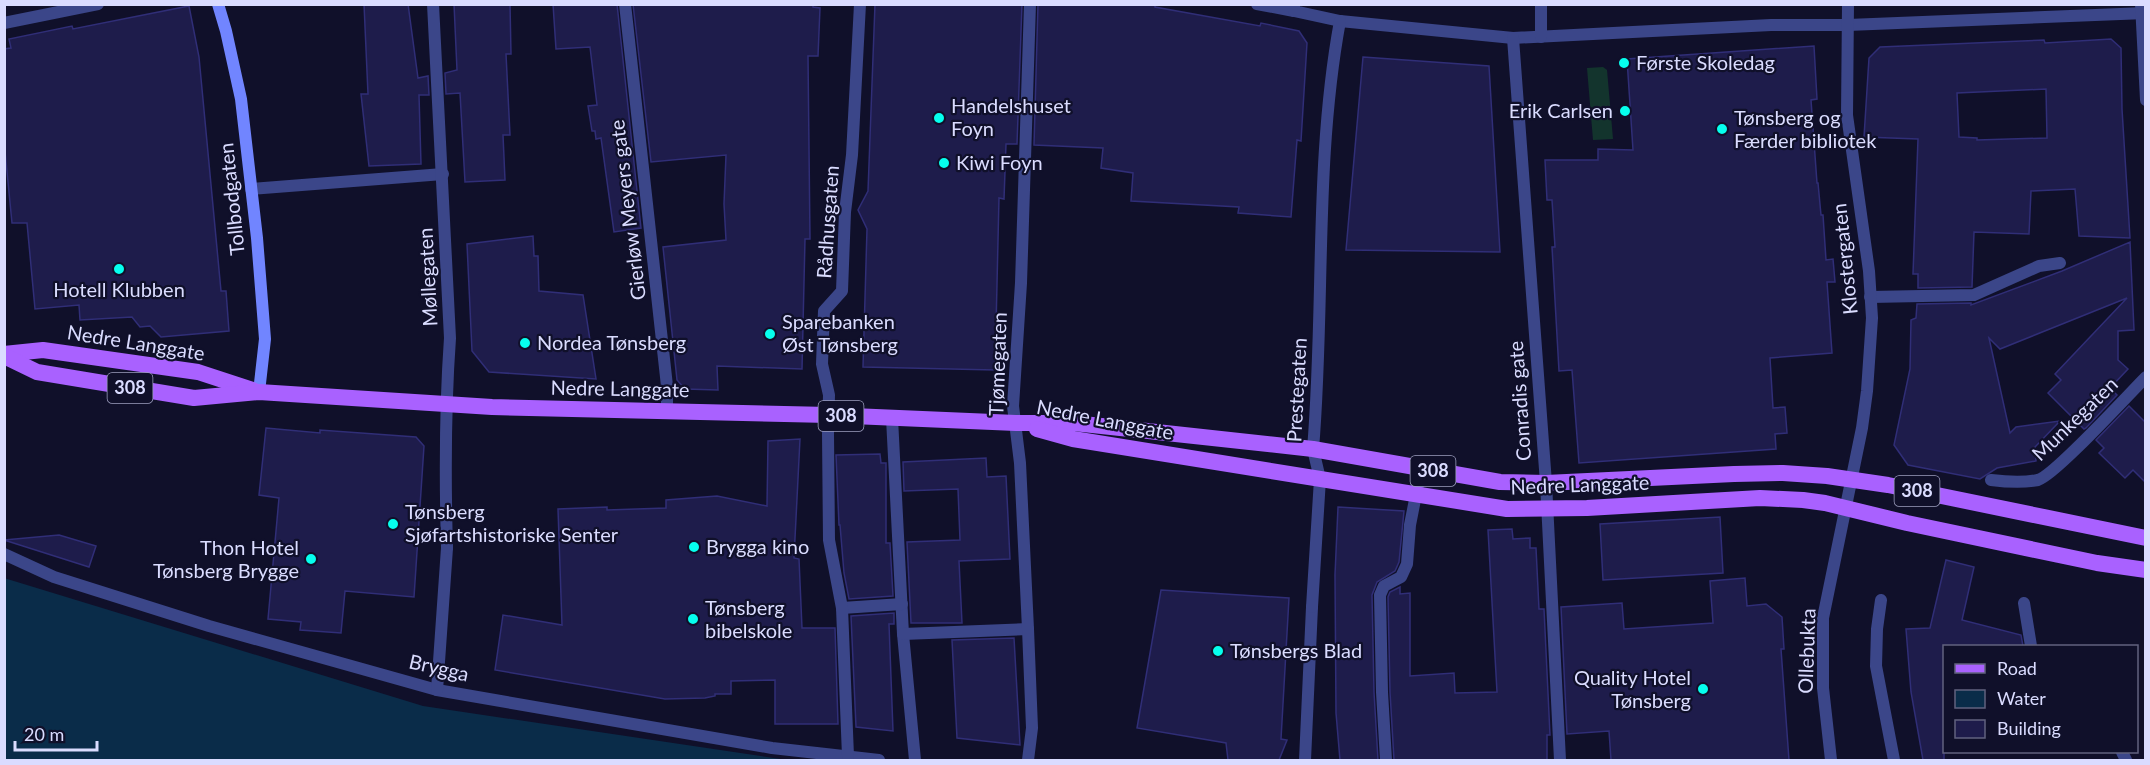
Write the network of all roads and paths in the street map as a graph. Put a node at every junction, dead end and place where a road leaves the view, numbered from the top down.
1 (98, 4) edge
2 (218, 4) edge
3 (433, 4) edge
4 (625, 4) edge
5 (860, 4) edge
6 (1030, 4) edge
7 (1257, 4) edge
8 (1541, 4) edge
9 (1848, 4) edge
10 (1294, 8) edge
11 (2143, 10) edge
12 (1340, 21) junction
13 (4, 23) edge
14 (1848, 25) junction
15 (1541, 37) junction
16 (1513, 38) junction
17 (2145, 100) edge
18 (443, 174) junction
19 (251, 189) junction
20 (2060, 263) dead end
21 (1870, 297) junction
22 (4, 355) edge
23 (2145, 377) edge
24 (260, 392) junction
25 (447, 405) junction
26 (667, 411) junction
27 (829, 415) junction
28 (892, 418) junction
29 (1016, 423) junction
30 (1313, 449) junction
31 (1421, 469) junction
32 (1320, 478) junction
33 (1851, 480) junction
34 (1992, 480) dead end
35 (1546, 483) junction
36 (1415, 495) junction
37 (1847, 508) junction
38 (1546, 509) junction
39 (2145, 538) edge
40 (4, 554) edge
41 (2145, 570) edge
42 (1881, 600) dead end
43 (2024, 603) dead end
44 (902, 604) junction
45 (842, 608) junction
46 (1028, 629) junction
47 (903, 634) junction
48 (2031, 645) edge
49 (437, 690) junction
50 (848, 756) junction
51 (879, 760) edge
52 (915, 760) edge
53 (1028, 760) edge
54 (1305, 760) edge
55 (1386, 760) edge
56 (1560, 760) edge
57 (1831, 760) edge
58 (1894, 760) edge

1 - 13 street
2 - 19 main road, Tollbodgaten
3 - 18 street, Møllegaten
4 - 26 street, Gierløw Meyers gate
5 - 27 street, Rådhusgaten
6 - 29 street, Tjømegaten
7 - 10 street
8 - 15 street
9 - 14 street, Klostergaten
10 - 12 street
11 - 14 street
11 - 17 street
12 - 16 street
12 - 30 street, Prestegaten
14 - 15 street
14 - 21 street, Klostergaten
15 - 16 street
16 - 35 street, Conradis gate
18 - 19 street
18 - 25 street, Møllegaten
19 - 24 main road, Tollbodgaten
20 - 21 street
21 - 33 street, Klostergaten
22 - 24 main road, Nedre Langgate / 308
22 - 24 main road, Nedre Langgate / 308
23 - 34 street, Munkegaten
24 - 25 main road, Nedre Langgate / 308
25 - 26 main road, Nedre Langgate / 308
25 - 49 street, Møllegaten
26 - 27 main road, Nedre Langgate / 308
27 - 28 main road, Nedre Langgate / 308
27 - 45 street, Rådhusgaten
28 - 29 main road, Nedre Langgate / 308
28 - 44 street
29 - 30 main road, Nedre Langgate / 308
29 - 32 main road, Nedre Langgate / 308
29 - 46 street, Tjømegaten
30 - 31 main road, Nedre Langgate / 308
30 - 32 street, Prestegaten
31 - 35 main road, Nedre Langgate / 308
31 - 36 street
32 - 36 main road, Nedre Langgate / 308
32 - 54 street, Prestegaten
33 - 35 main road, Nedre Langgate / 308
33 - 37 street, Klostergaten
33 - 39 main road, Nedre Langgate / 308
35 - 38 street, Conradis gate
36 - 38 main road, Nedre Langgate / 308
36 - 55 street
37 - 38 main road, Nedre Langgate / 308
37 - 41 main road, Nedre Langgate / 308
37 - 57 street, Ollebukta
38 - 56 street, Conradis gate
40 - 49 street, Brygga
42 - 58 street
43 - 48 street
44 - 45 street
44 - 47 street
45 - 50 street, Rådhusgaten
46 - 47 street
46 - 53 street, Tjømegaten
47 - 52 street
49 - 50 street, Brygga
50 - 51 street, Brygga

